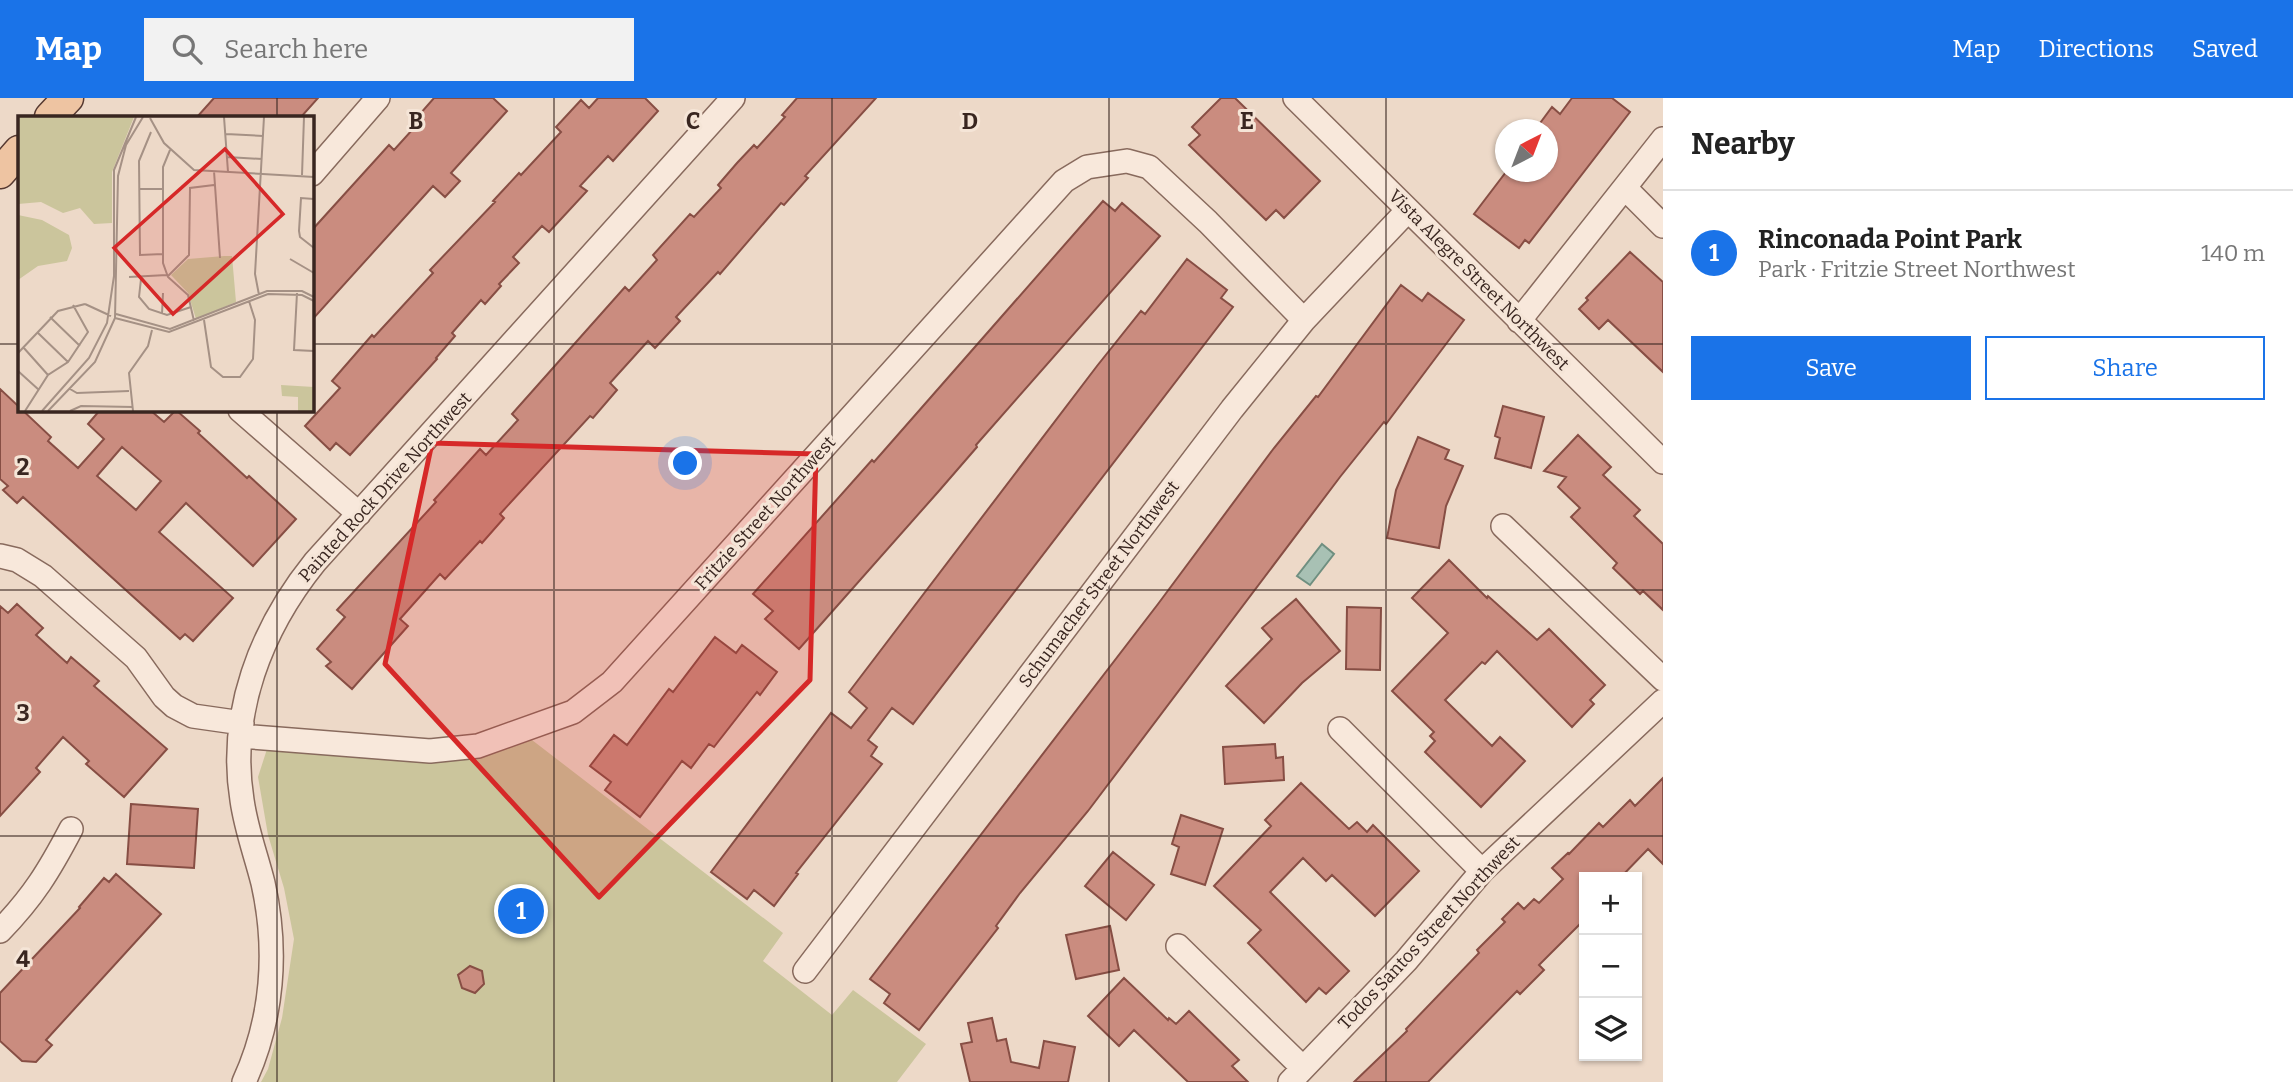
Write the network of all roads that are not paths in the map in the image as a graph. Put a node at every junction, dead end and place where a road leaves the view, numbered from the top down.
1 (68, 98) edge
2 (378, 98) edge
3 (733, 98) edge
4 (1295, 98) edge
5 (51, 116) edge
6 (1663, 139) edge
7 (18, 153) edge
8 (0, 173) edge
9 (313, 173) edge
10 (1625, 188) junction
11 (1408, 210) junction
12 (1663, 226) edge
13 (1304, 320) junction
14 (1519, 321) junction
15 (241, 411) edge
16 (1663, 462) edge
17 (359, 514) junction
18 (1503, 526) dead end
19 (0, 556) edge
20 (1663, 679) edge
21 (1663, 701) edge
22 (1340, 729) dead end
23 (241, 730) junction
24 (71, 830) dead end
25 (1482, 871) junction
26 (0, 931) edge
27 (1178, 946) dead end
28 (804, 971) dead end
29 (1296, 1075) edge
30 (244, 1082) edge

1 - 5 main road
2 - 9 street
3 - 17 street, Painted Rock Drive Northwest
4 - 11 street, Vista Alegre Street Northwest
6 - 10 street
7 - 8 main road
10 - 12 street
10 - 14 street
11 - 13 street, Schumacher Street Northwest
11 - 14 street, Vista Alegre Street Northwest
13 - 23 street, Fritzie Street Northwest
13 - 28 street, Schumacher Street Northwest
14 - 16 street, Vista Alegre Street Northwest
15 - 17 street
17 - 23 street, Painted Rock Drive Northwest
18 - 20 street
19 - 23 street, Fritzie Street Northwest
21 - 25 street, Todos Santos Street Northwest
22 - 25 street
23 - 30 street, Painted Rock Drive Northwest
24 - 26 street
25 - 29 street, Todos Santos Street Northwest
27 - 29 street

